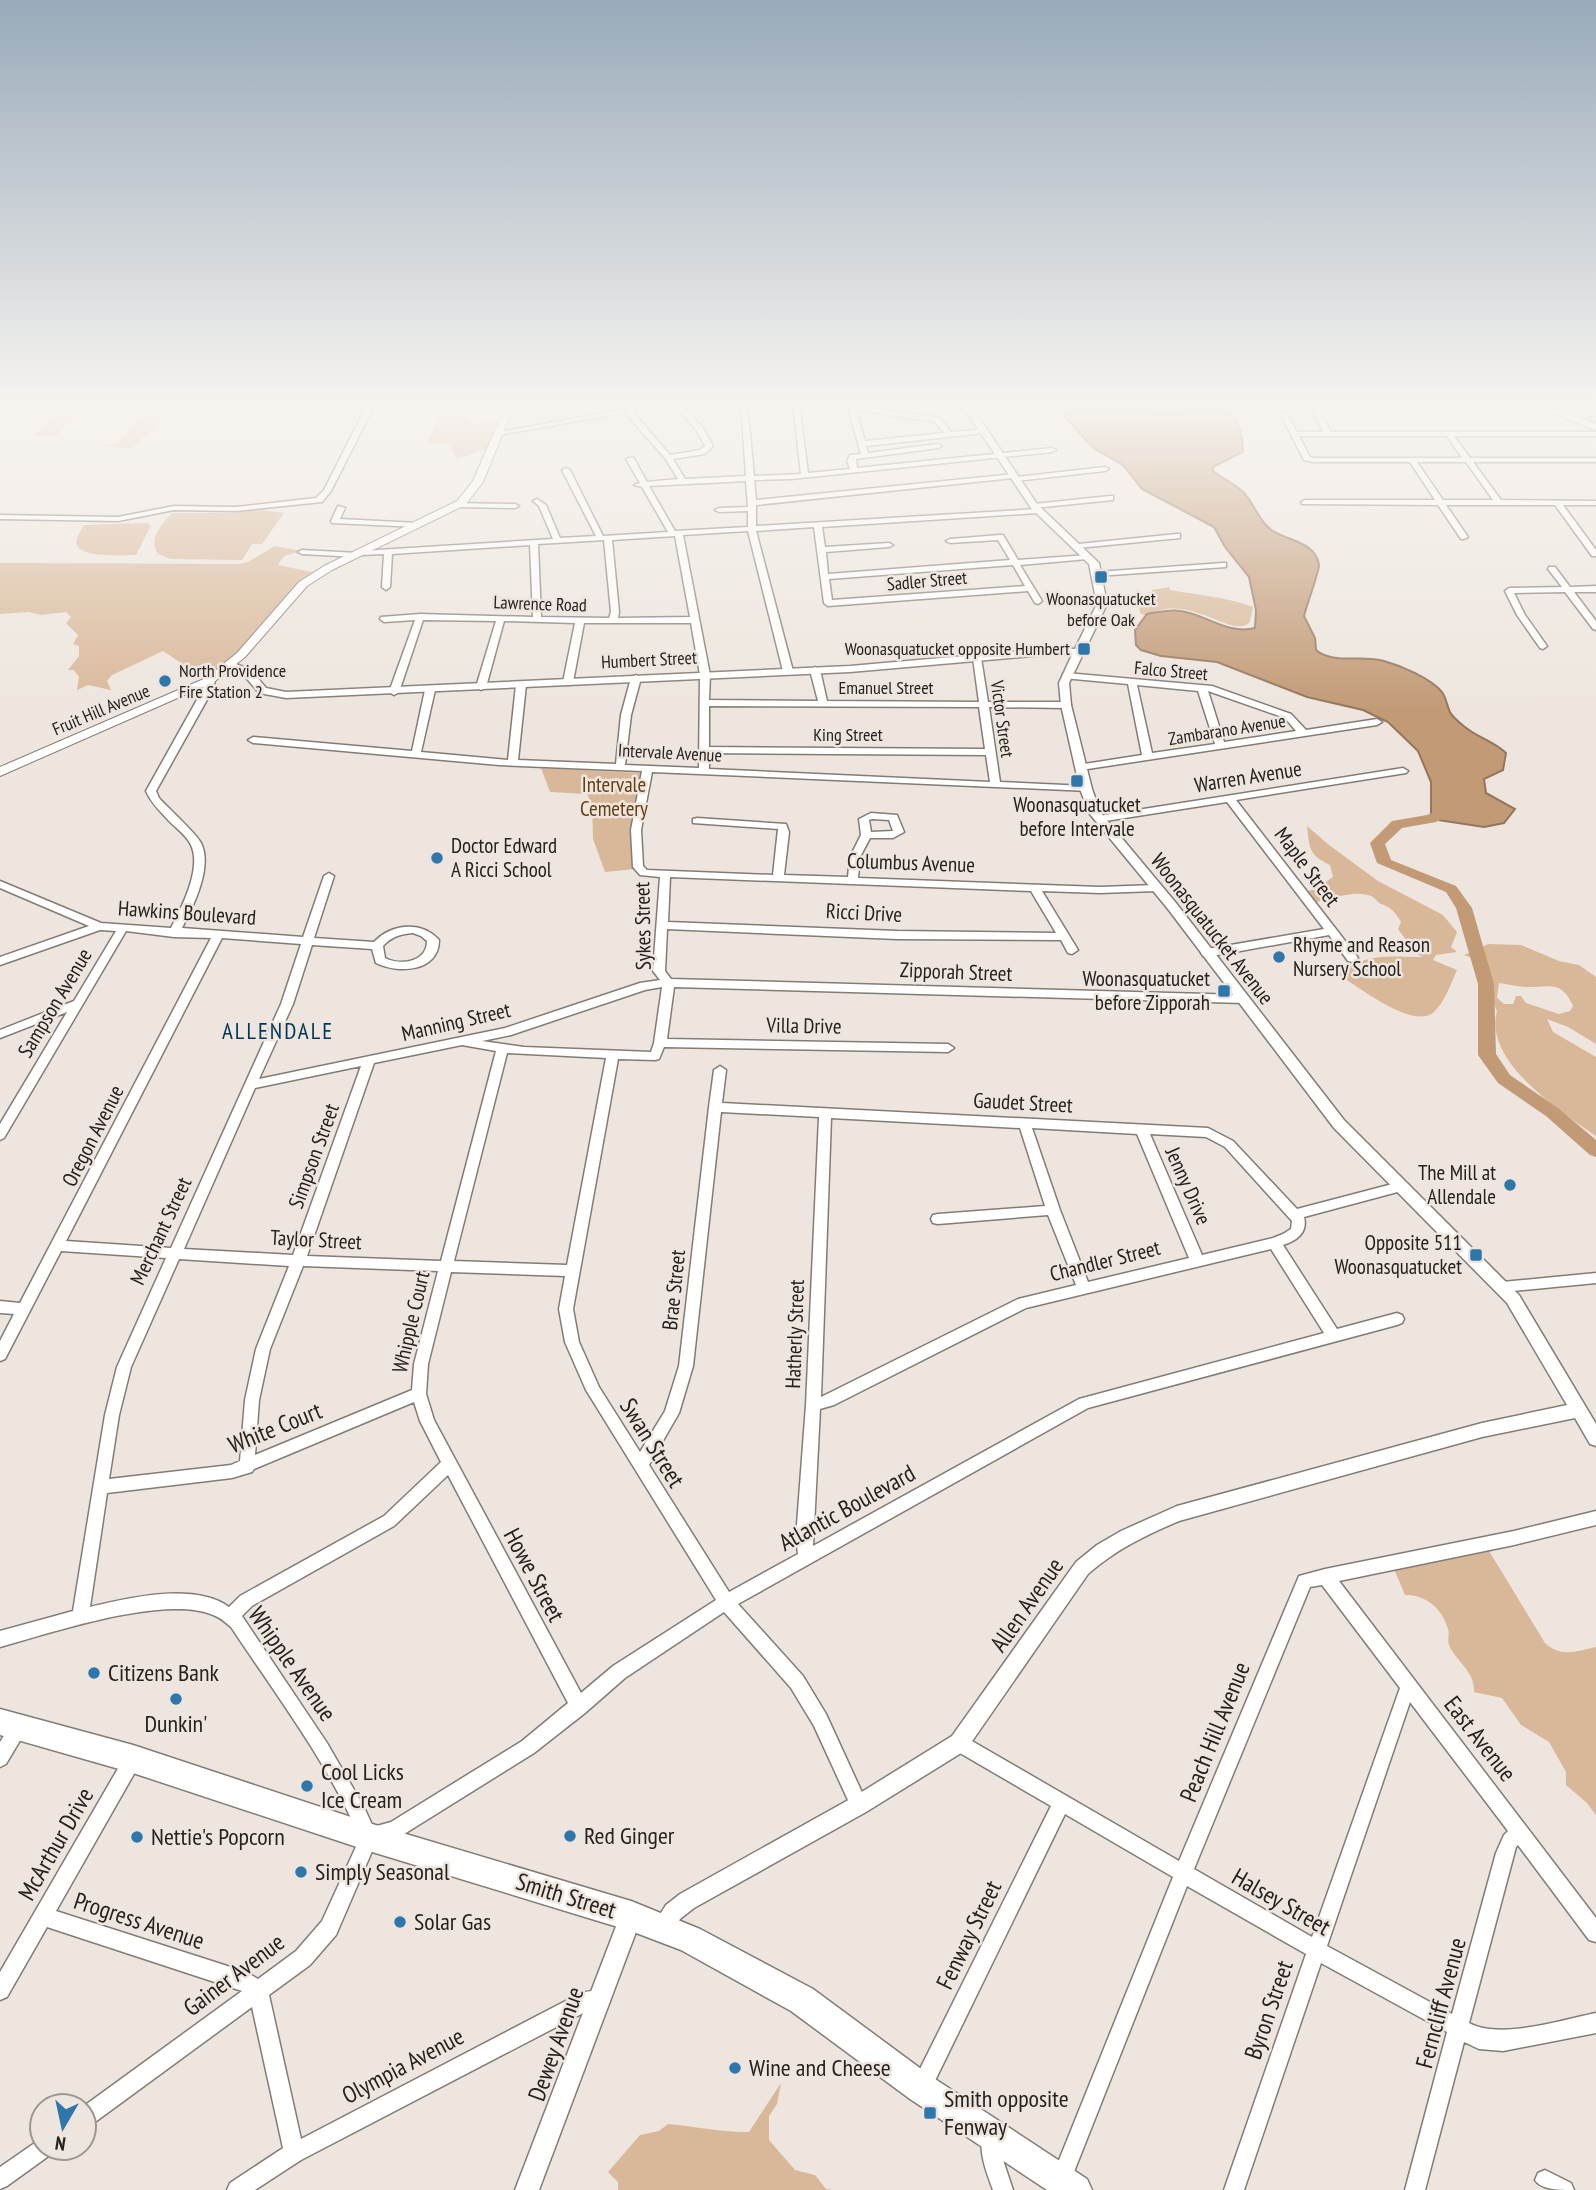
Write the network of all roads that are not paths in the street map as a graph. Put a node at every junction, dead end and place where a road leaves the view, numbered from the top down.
1 (275, 505) edge
2 (458, 505) edge
3 (469, 505) edge
4 (542, 505) edge
5 (585, 505) edge
6 (656, 505) edge
7 (760, 505) edge
8 (1034, 505) edge
9 (1057, 505) edge
10 (1444, 505) edge
11 (1560, 505) edge
12 (514, 506) dead end
13 (752, 506) junction
14 (341, 508) dead end
15 (1036, 508) junction
16 (719, 510) dead end
17 (0, 517) edge
18 (418, 525) junction
19 (818, 525) junction
20 (751, 529) junction
21 (676, 534) junction
22 (1177, 536) dead end
23 (1464, 537) dead end
24 (604, 539) junction
25 (950, 541) dead end
26 (558, 542) junction
27 (534, 543) junction
28 (889, 545) dead end
29 (1078, 546) junction
30 (821, 550) junction
31 (302, 552) dead end
32 (388, 552) junction
33 (360, 554) junction
34 (1595, 554) edge
35 (1088, 557) junction
36 (1013, 563) junction
37 (1223, 565) dead end
38 (1552, 569) dead end
39 (1097, 574) junction
40 (824, 577) junction
41 (386, 587) dead end
42 (1028, 588) junction
43 (1596, 589) edge
44 (1569, 590) junction
45 (1508, 592) joint
46 (1038, 601) dead end
47 (420, 617) junction
48 (501, 618) junction
49 (384, 619) dead end
50 (537, 619) junction
51 (696, 620) junction
52 (580, 621) junction
53 (613, 621) junction
54 (1596, 627) edge
55 (1543, 646) dead end
56 (1079, 652) junction
57 (977, 658) junction
58 (231, 666) junction
59 (815, 670) junction
60 (788, 671) junction
61 (705, 675) junction
62 (1066, 676) junction
63 (636, 678) junction
64 (210, 680) junction
65 (568, 682) junction
66 (1132, 683) junction
67 (521, 685) junction
68 (481, 687) junction
69 (1202, 688) junction
70 (430, 690) junction
71 (190, 691) junction
72 (394, 692) junction
73 (705, 704) junction
74 (823, 704) junction
75 (984, 704) junction
76 (197, 705) junction
77 (1066, 705) junction
78 (1377, 722) dead end
79 (1303, 733) junction
80 (253, 740) dead end
81 (1220, 746) junction
82 (705, 750) junction
83 (990, 752) junction
84 (416, 755) junction
85 (1148, 758) junction
86 (513, 762) junction
87 (1081, 767) junction
88 (620, 768) junction
89 (647, 770) junction
90 (1403, 771) dead end
91 (0, 772) edge
92 (704, 772) junction
93 (995, 785) junction
94 (1086, 789) junction
95 (1231, 800) junction
96 (1099, 819) junction
97 (697, 821) dead end
98 (866, 835) dead end
99 (665, 874) junction
100 (329, 876) dead end
101 (778, 878) junction
102 (853, 880) junction
103 (0, 884) edge
104 (1034, 887) junction
105 (1156, 888) junction
106 (663, 925) junction
107 (99, 926) junction
108 (123, 928) junction
109 (1332, 931) junction
110 (174, 933) junction
111 (218, 935) junction
112 (1063, 937) junction
113 (309, 941) junction
114 (377, 946) junction
115 (1072, 950) dead end
116 (1207, 953) junction
117 (1352, 958) dead end
118 (0, 961) edge
119 (668, 983) junction
120 (1242, 999) junction
121 (79, 1003) junction
122 (0, 1034) edge
123 (459, 1042) junction
124 (660, 1043) junction
125 (948, 1048) dead end
126 (502, 1049) junction
127 (612, 1057) junction
128 (369, 1062) junction
129 (720, 1070) dead end
130 (250, 1085) junction
131 (715, 1107) junction
132 (825, 1113) junction
133 (1024, 1122) junction
134 (1141, 1128) junction
135 (0, 1135) edge
136 (1400, 1187) junction
137 (1053, 1210) junction
138 (1296, 1214) junction
139 (938, 1219) dead end
140 (1274, 1243) junction
141 (57, 1246) junction
142 (175, 1252) junction
143 (1197, 1260) junction
144 (298, 1261) junction
145 (445, 1268) junction
146 (572, 1271) junction
147 (1595, 1279) edge
148 (1084, 1287) junction
149 (1502, 1287) junction
150 (0, 1307) edge
151 (24, 1309) junction
152 (1397, 1319) dead end
153 (1334, 1336) junction
154 (0, 1355) edge
155 (419, 1394) junction
156 (813, 1405) junction
157 (1579, 1410) junction
158 (1596, 1439) edge
159 (449, 1464) junction
160 (247, 1466) junction
161 (640, 1466) junction
162 (101, 1487) junction
163 (1596, 1518) edge
164 (806, 1557) junction
165 (1325, 1576) junction
166 (726, 1602) junction
167 (231, 1615) junction
168 (80, 1618) junction
169 (0, 1639) edge
170 (1409, 1688) junction
171 (579, 1707) junction
172 (10, 1724) edge
173 (959, 1743) junction
174 (0, 1758) edge
175 (133, 1759) junction
176 (1061, 1804) junction
177 (859, 1805) junction
178 (1520, 1832) junction
179 (369, 1837) junction
180 (1183, 1874) junction
181 (43, 1916) junction
182 (631, 1916) junction
183 (663, 1927) junction
184 (1596, 1933) edge
185 (1316, 1950) junction
186 (0, 1990) edge
187 (258, 1990) junction
188 (600, 2001) junction
189 (1596, 2023) edge
190 (1459, 2030) junction
191 (921, 2088) junction
192 (98, 2108) edge
193 (991, 2136) junction
194 (294, 2153) junction
195 (28, 2159) edge
196 (0, 2179) edge
197 (1545, 2180) dead end
198 (1068, 2185) edge
199 (237, 2190) edge
200 (527, 2190) edge
201 (1003, 2190) edge
202 (1234, 2190) edge
203 (1415, 2190) edge
204 (1564, 2190) edge

1 - 17 street
2 - 18 main road, Fruit Hill Avenue
3 - 12 street
4 - 26 street
5 - 24 street
6 - 21 street
7 - 13 street
8 - 15 street, Woonasquatucket Avenue
9 - 15 street
10 - 23 street
11 - 34 street
13 - 16 street
13 - 20 street
14 - 18 street
15 - 19 street
15 - 29 street, Woonasquatucket Avenue
18 - 33 main road, Fruit Hill Avenue
19 - 20 street
19 - 30 street
20 - 21 street
20 - 60 street
21 - 24 street
21 - 51 street
22 - 29 street
24 - 26 street
24 - 53 street
25 - 36 street
26 - 27 street
27 - 32 street
27 - 50 street
28 - 30 street
29 - 35 street, Woonasquatucket Avenue
30 - 40 street
31 - 33 street
32 - 33 street
32 - 41 street
33 - 58 main road, Fruit Hill Avenue
35 - 36 street
35 - 39 street, Woonasquatucket Avenue
36 - 40 street
36 - 42 street
37 - 39 street
38 - 44 street
39 - 56 street, Woonasquatucket Avenue
40 - 42 street, Sadler Street
42 - 46 street
43 - 44 street
44 - 45 street
44 - 54 street
45 - 55 street
47 - 48 street, Lawrence Road
47 - 49 street, Lawrence Road
47 - 72 street
48 - 50 street, Lawrence Road
48 - 68 street
50 - 52 street, Lawrence Road
51 - 53 street, Lawrence Road
51 - 61 street
52 - 53 street, Lawrence Road
52 - 65 street
56 - 57 street, Humbert Street
56 - 62 street, Woonasquatucket Avenue
57 - 59 street, Humbert Street
57 - 75 street, Victor Street
58 - 64 main road, Fruit Hill Avenue
58 - 72 street, Humbert Street
59 - 60 street, Humbert Street
59 - 74 street
60 - 61 street, Humbert Street
61 - 63 street, Humbert Street
61 - 73 street
62 - 66 street, Falco Street
62 - 77 street, Woonasquatucket Avenue
63 - 65 street, Humbert Street
63 - 88 street
64 - 71 main road, Fruit Hill Avenue
64 - 76 street
65 - 67 street, Humbert Street
66 - 69 street, Falco Street
66 - 85 street
67 - 68 street, Humbert Street
67 - 86 street
68 - 70 street, Humbert Street
69 - 79 street, Falco Street
69 - 81 street
70 - 72 street, Humbert Street
70 - 84 street
71 - 76 street
71 - 91 main road, Fruit Hill Avenue
73 - 74 street, Emanuel Street
73 - 82 street
74 - 75 street, Emanuel Street
75 - 77 street, Emanuel Street
75 - 83 street, Victor Street
76 - 110 street
77 - 87 street, Woonasquatucket Avenue
78 - 79 street, Zambarano Avenue
79 - 81 street, Zambarano Avenue
80 - 84 street, Intervale Avenue
81 - 85 street, Zambarano Avenue
82 - 83 street, King Street
82 - 92 street
83 - 93 street, Victor Street
84 - 86 street, Intervale Avenue
85 - 87 street, Zambarano Avenue
86 - 88 street, Intervale Avenue
87 - 94 street, Woonasquatucket Avenue
88 - 89 street, Intervale Avenue
89 - 92 street, Intervale Avenue
89 - 99 street, Sykes Street
90 - 95 street, Warren Avenue
92 - 93 street, Intervale Avenue
93 - 94 street, Intervale Avenue
94 - 96 street, Woonasquatucket Avenue
95 - 96 street, Warren Avenue
95 - 109 street, Maple Street
96 - 105 street, Woonasquatucket Avenue
97 - 101 street
98 - 102 street
99 - 101 street, Columbus Avenue
99 - 106 street, Sykes Street
100 - 113 street, Merchant Street
101 - 102 street, Columbus Avenue
102 - 104 street, Columbus Avenue
103 - 107 street
104 - 105 street, Columbus Avenue
104 - 112 street
105 - 116 street, Woonasquatucket Avenue
106 - 112 street, Ricci Drive
106 - 119 street, Sykes Street
107 - 108 street, Hawkins Boulevard
107 - 118 street, Hawkins Boulevard
108 - 110 street, Hawkins Boulevard
108 - 121 street, Sampson Avenue
109 - 116 street
109 - 117 street, Maple Street
110 - 111 street, Hawkins Boulevard
111 - 113 street, Hawkins Boulevard
111 - 141 street, Oregon Avenue
112 - 115 street
113 - 114 street, Hawkins Boulevard
113 - 130 street, Merchant Street
114 - 114 street
116 - 120 street, Woonasquatucket Avenue
119 - 120 street, Zipporah Street
119 - 123 street, Manning Street
119 - 124 street, Sykes Street
120 - 136 street, Woonasquatucket Avenue
121 - 122 street
121 - 135 street, Sampson Avenue
123 - 126 street
123 - 128 street, Manning Street
124 - 125 street, Villa Drive
124 - 127 street
126 - 127 street
126 - 145 street, Whipple Court
127 - 146 street, Swan Street
128 - 130 street, Manning Street
128 - 144 street, Simpson Street
129 - 131 street, Brae Street
130 - 142 street, Merchant Street
131 - 132 street, Gaudet Street
131 - 161 street, Brae Street
132 - 133 street, Gaudet Street
132 - 156 street, Hatherly Street
133 - 134 street, Gaudet Street
133 - 137 street
134 - 138 street, Gaudet Street
134 - 143 street, Jenny Drive
136 - 138 street
136 - 149 street, Woonasquatucket Avenue
137 - 139 street
137 - 148 street
138 - 140 street, Chandler Street
140 - 143 street, Chandler Street
140 - 153 street
141 - 142 street, Taylor Street
141 - 151 street, Oregon Avenue
142 - 144 street, Taylor Street
142 - 162 street, Merchant Street
143 - 148 street, Chandler Street
144 - 145 street, Taylor Street
144 - 160 street, Simpson Street
145 - 146 street, Taylor Street
145 - 155 street, Whipple Court
146 - 161 street, Swan Street
147 - 149 street
148 - 156 street, Chandler Street
149 - 157 street, Woonasquatucket Avenue
150 - 151 street
151 - 154 street, Oregon Avenue
152 - 153 street, Atlantic Boulevard
153 - 164 street, Atlantic Boulevard
155 - 159 street, Whipple Court
155 - 160 street, White Court
156 - 164 street, Hatherly Street
157 - 158 street, Woonasquatucket Avenue
157 - 173 street, Allen Avenue
159 - 167 street
159 - 171 street, Howe Street
160 - 162 street, White Court
161 - 166 street, Swan Street
162 - 168 street, Merchant Street
163 - 165 street, Peach Hill Avenue
164 - 166 street, Atlantic Boulevard
165 - 170 street, East Avenue
165 - 180 street, Peach Hill Avenue
166 - 171 street, Atlantic Boulevard
166 - 177 street, Swan Street
167 - 168 street, Whipple Avenue
167 - 179 street, Whipple Avenue
168 - 169 street, Whipple Avenue
170 - 178 street, East Avenue
170 - 185 street, Byron Street
171 - 179 street, Atlantic Boulevard
172 - 174 street
172 - 175 main road, Smith Street
173 - 176 street, Halsey Street
173 - 177 street, Allen Avenue
175 - 179 main road, Smith Street
175 - 181 street, McArthur Drive
176 - 180 street, Halsey Street
176 - 191 street, Fenway Street
177 - 183 street, Allen Avenue
178 - 184 street, East Avenue
178 - 190 street, Ferncliff Avenue
179 - 182 main road, Smith Street
179 - 187 street, Gainer Avenue
180 - 185 street, Halsey Street
180 - 198 street, Peach Hill Avenue
181 - 186 street, McArthur Drive
181 - 187 street, Progress Avenue
182 - 183 main road, Smith Street
182 - 188 street, Dewey Avenue
183 - 191 main road, Smith Street
185 - 190 street, Halsey Street
185 - 202 street, Byron Street
187 - 192 street, Gainer Avenue
187 - 194 street
188 - 194 street, Olympia Avenue
188 - 200 street, Dewey Avenue
189 - 190 street, Halsey Street
190 - 203 street, Ferncliff Avenue
191 - 193 main road, Smith Street
193 - 198 main road, Smith Street
193 - 201 street
194 - 199 street, Olympia Avenue
195 - 196 street
197 - 204 street

